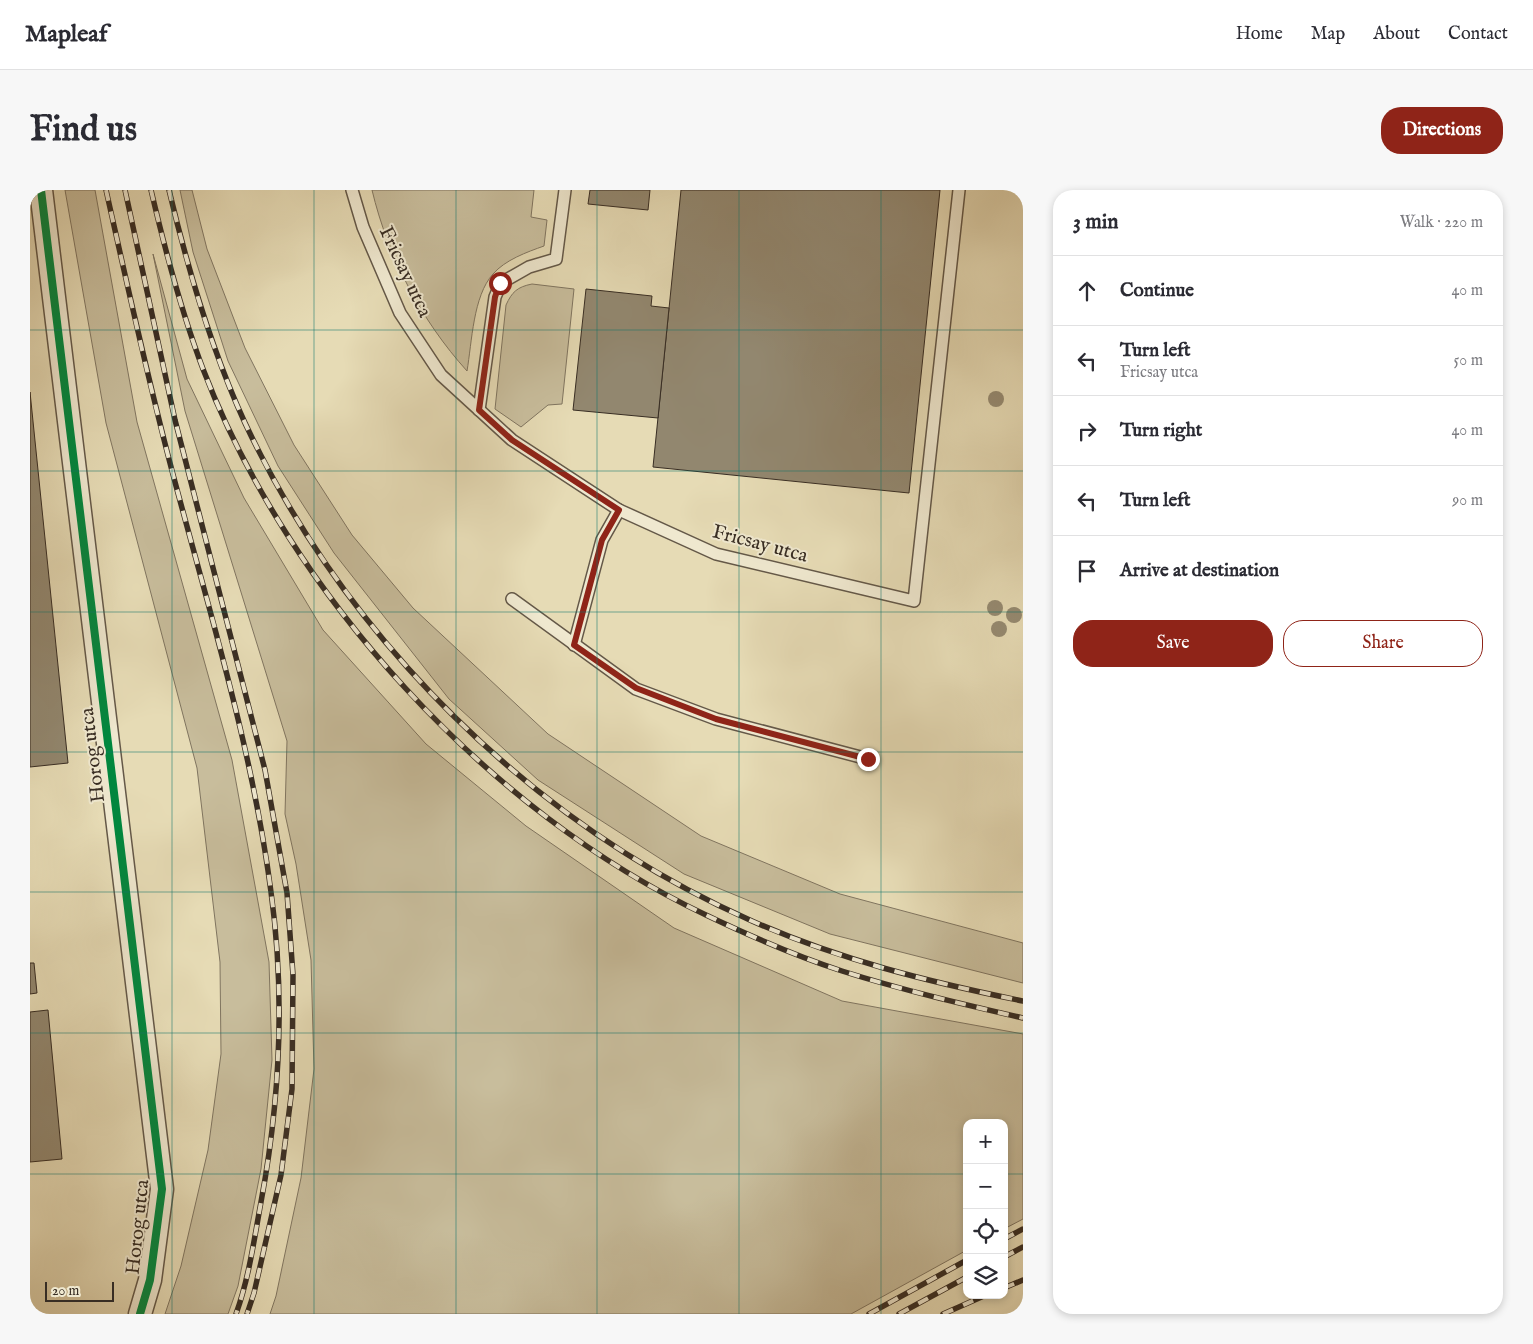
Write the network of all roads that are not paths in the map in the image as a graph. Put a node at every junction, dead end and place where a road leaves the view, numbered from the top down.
1 (41, 190) edge
2 (352, 190) edge
3 (565, 190) edge
4 (958, 190) edge
5 (479, 410) junction
6 (619, 510) junction
7 (512, 599) dead end
8 (574, 645) junction
9 (868, 759) dead end
10 (140, 1314) edge

1 - 10 street, Horog utca
2 - 5 lane, Fricsay utca
3 - 5 lane
4 - 6 lane, Fricsay utca
5 - 6 lane, Fricsay utca
6 - 8 lane
7 - 8 lane
8 - 9 lane

